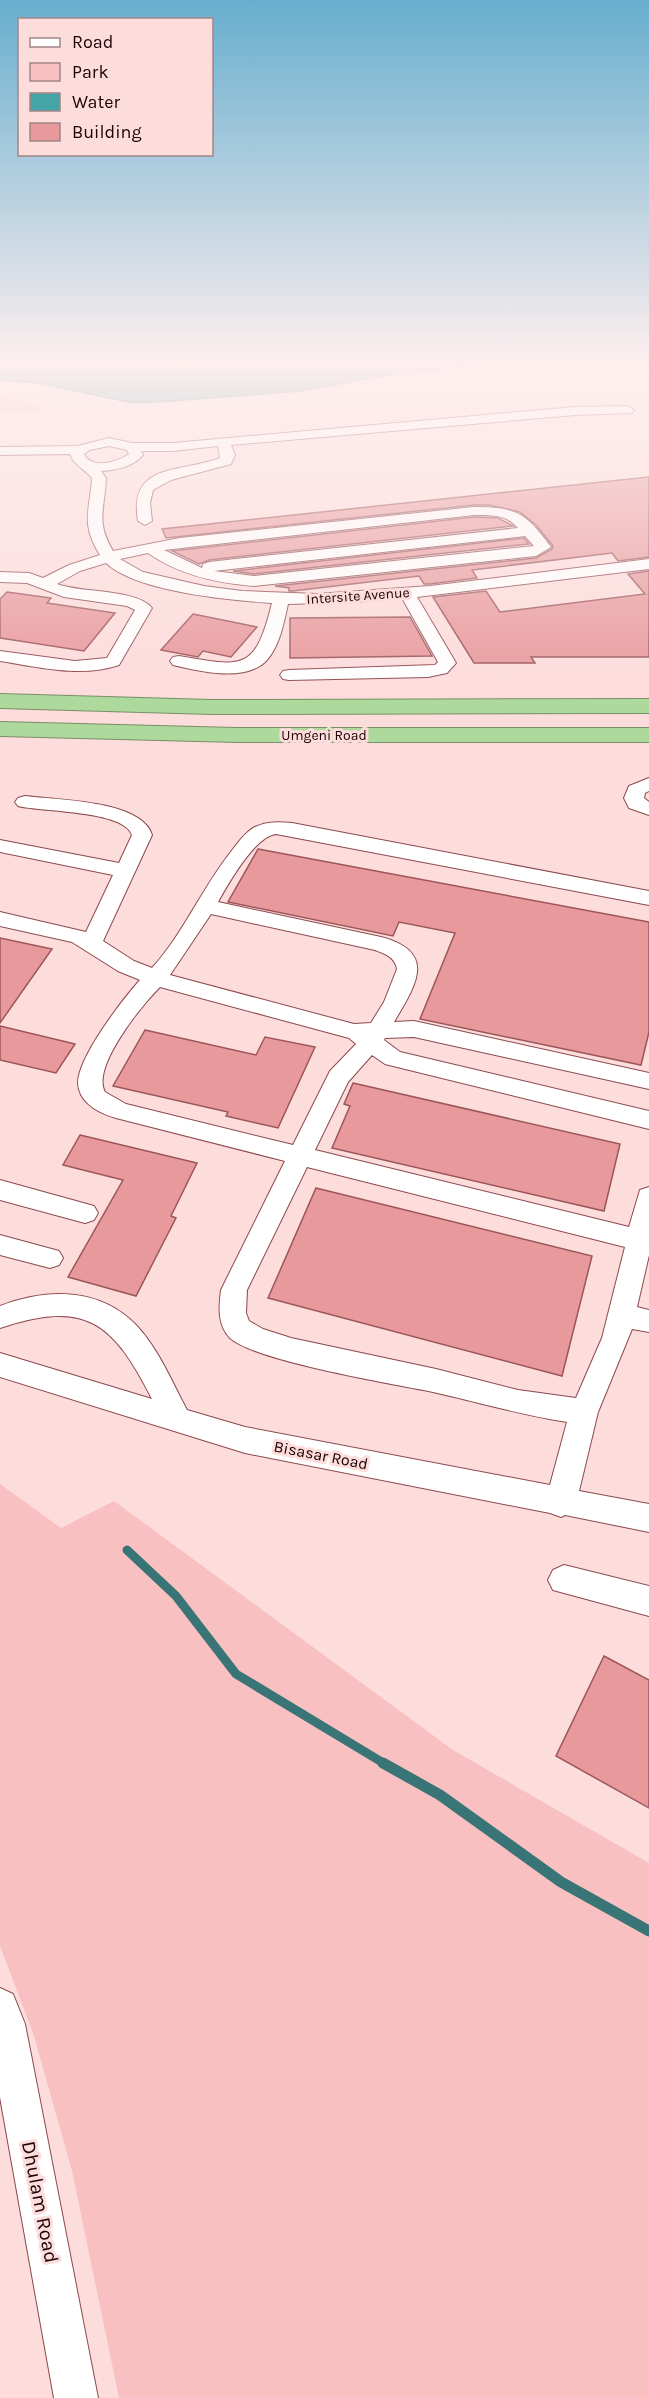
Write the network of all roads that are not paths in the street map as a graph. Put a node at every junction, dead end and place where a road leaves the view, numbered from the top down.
1 (96, 474) edge
2 (117, 474) edge
3 (182, 474) edge
4 (99, 489) junction
5 (145, 521) dead end
6 (531, 531) junction
7 (151, 548) junction
8 (109, 557) junction
9 (649, 564) edge
10 (190, 569) junction
11 (0, 577) edge
12 (43, 585) junction
13 (407, 593) junction
14 (281, 600) junction
15 (0, 656) edge
16 (179, 661) dead end
17 (289, 675) dead end
18 (2, 701) edge
19 (649, 706) edge
20 (0, 729) edge
21 (649, 735) edge
22 (649, 784) edge
23 (25, 802) dead end
24 (649, 809) edge
25 (0, 846) edge
26 (126, 871) junction
27 (649, 898) edge
28 (204, 906) junction
29 (0, 919) edge
30 (91, 942) junction
31 (155, 978) junction
32 (367, 1035) junction
33 (649, 1081) edge
34 (649, 1120) edge
35 (298, 1155) junction
36 (0, 1190) edge
37 (649, 1197) edge
38 (85, 1213) dead end
39 (639, 1240) junction
40 (0, 1245) edge
41 (50, 1258) dead end
42 (0, 1317) edge
43 (636, 1318) edge
44 (0, 1365) edge
45 (584, 1412) junction
46 (176, 1417) junction
47 (561, 1503) junction
48 (649, 1518) edge
49 (564, 1580) dead end
50 (649, 1601) edge
51 (0, 2007) edge
52 (76, 2398) edge

1 - 4 street
2 - 4 street
3 - 5 street
4 - 8 street
6 - 7 street
6 - 10 street
6 - 10 street
7 - 8 street
7 - 10 street
8 - 12 street
8 - 14 street, Intersite Avenue
9 - 13 street, Intersite Avenue
11 - 12 street
12 - 15 street
13 - 14 street, Intersite Avenue
13 - 17 street
14 - 16 street
18 - 19 highway, Umgeni Road
20 - 21 highway, Umgeni Road
22 - 24 street
23 - 26 street
25 - 26 street
26 - 30 street
27 - 28 street
28 - 31 street
28 - 32 street
29 - 30 street
30 - 31 street
31 - 32 street
31 - 35 street
32 - 33 street
32 - 34 street
32 - 35 street
35 - 39 street
35 - 45 street
36 - 38 street
37 - 39 street
39 - 43 street
40 - 41 street
42 - 46 street
43 - 45 street
44 - 46 street, Bisasar Road
45 - 47 street
46 - 47 street, Bisasar Road
47 - 48 street, Bisasar Road
49 - 50 street
51 - 52 street, Dhulam Road

